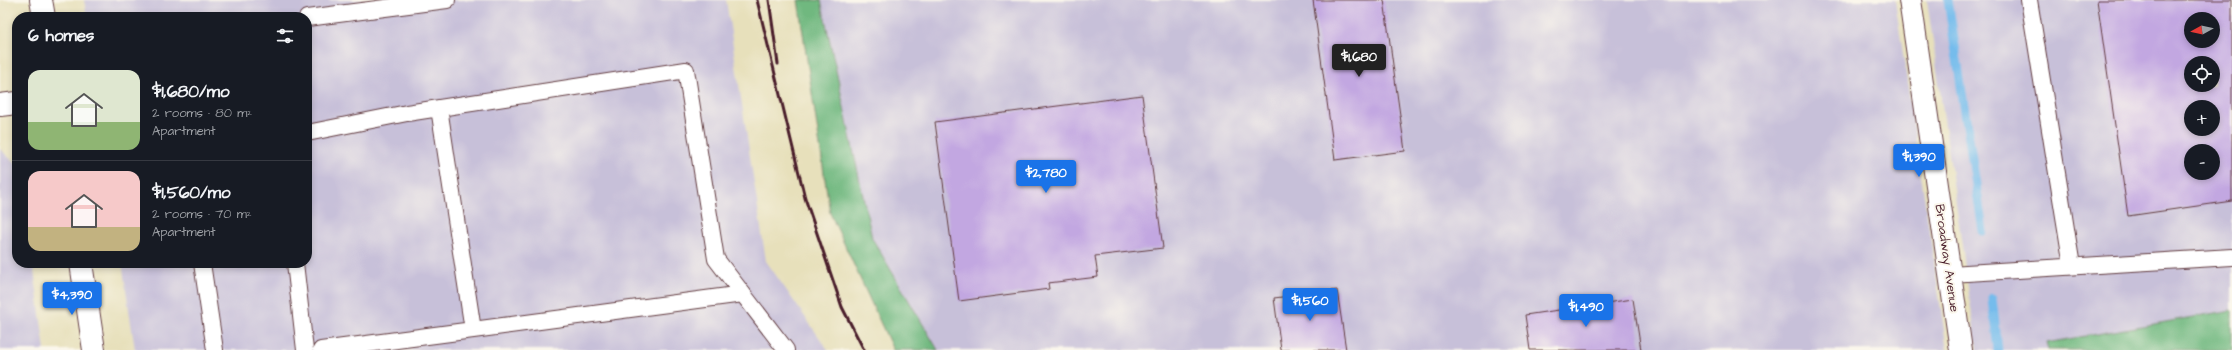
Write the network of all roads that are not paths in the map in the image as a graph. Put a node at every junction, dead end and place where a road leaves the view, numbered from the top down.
1 (41, 0) edge
2 (446, 0) edge
3 (1910, 0) edge
4 (2029, 0) edge
5 (43, 12) edge
6 (312, 17) edge
7 (12, 104) edge
8 (0, 105) edge
9 (439, 108) junction
10 (312, 132) edge
11 (2232, 257) edge
12 (2072, 266) junction
13 (82, 268) edge
14 (203, 268) edge
15 (296, 268) edge
16 (1950, 274) junction
17 (743, 294) junction
18 (473, 330) junction
19 (94, 350) edge
20 (215, 350) edge
21 (305, 350) edge
22 (322, 350) edge
23 (786, 350) edge
24 (1962, 350) edge

1 - 5 street
2 - 6 lane
3 - 16 street, Broadway Avenue
4 - 12 lane
7 - 8 street
9 - 10 lane
9 - 17 lane
9 - 18 lane
11 - 12 lane
12 - 16 lane
13 - 19 street
14 - 20 lane
15 - 21 lane
16 - 24 street, Broadway Avenue
17 - 18 lane
17 - 23 lane
18 - 22 lane

